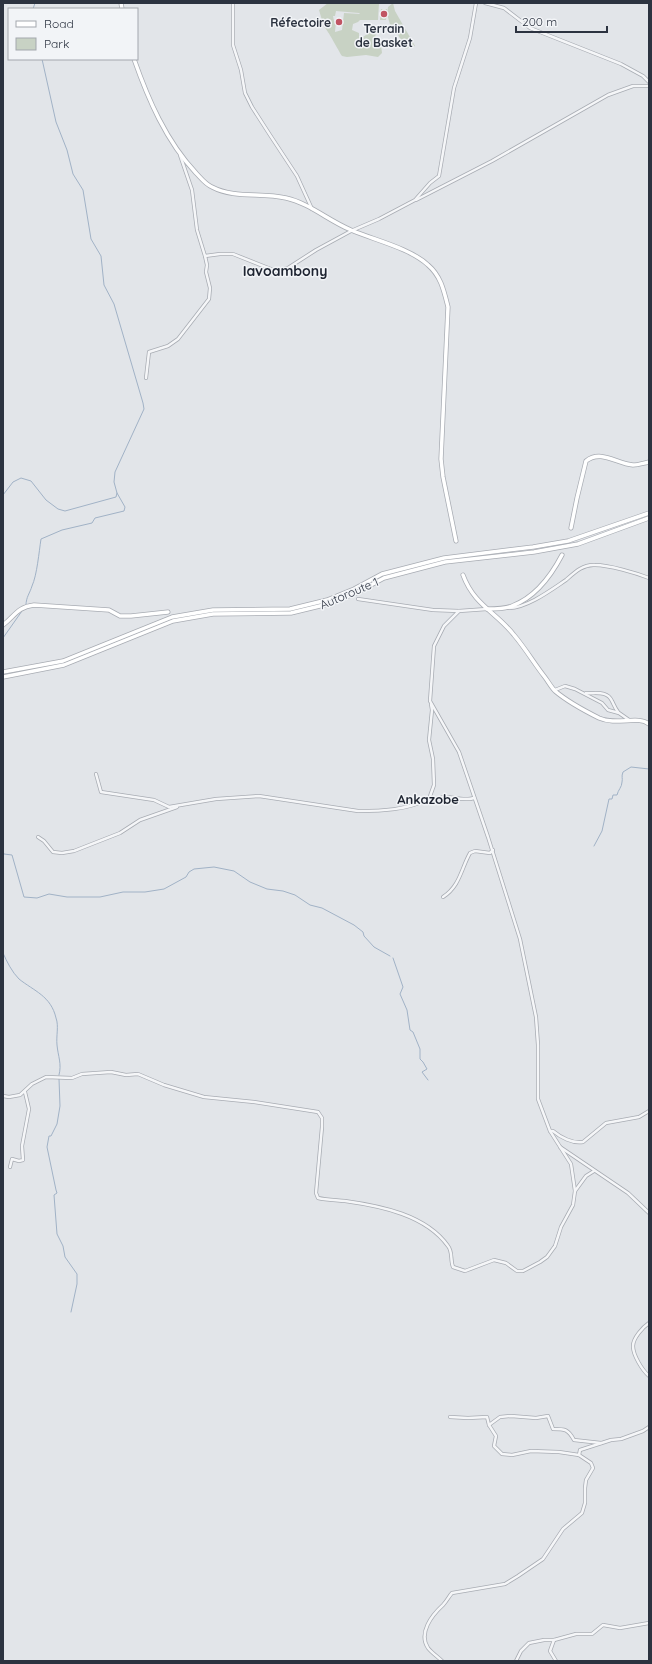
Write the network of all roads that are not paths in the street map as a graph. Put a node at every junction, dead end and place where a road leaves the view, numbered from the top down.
1 (233, 3) edge
2 (476, 3) edge
3 (485, 3) edge
4 (134, 60) edge
5 (649, 82) edge
6 (649, 86) edge
7 (180, 152) junction
8 (414, 200) junction
9 (312, 209) junction
10 (351, 230) junction
11 (205, 256) junction
12 (146, 378) dead end
13 (649, 462) edge
14 (649, 513) edge
15 (649, 518) edge
16 (571, 528) dead end
17 (456, 541) dead end
18 (562, 555) dead end
19 (463, 575) dead end
20 (649, 578) edge
21 (358, 599) dead end
22 (502, 608) junction
23 (487, 609) junction
24 (168, 612) dead end
25 (459, 612) junction
26 (3, 625) edge
27 (3, 672) edge
28 (3, 677) edge
29 (555, 690) junction
30 (584, 693) junction
31 (430, 701) junction
32 (619, 713) junction
33 (632, 722) junction
34 (649, 724) edge
35 (96, 774) dead end
36 (474, 798) junction
37 (429, 799) junction
38 (178, 806) junction
39 (38, 837) dead end
40 (493, 850) junction
41 (443, 897) dead end
42 (25, 1091) junction
43 (3, 1096) edge
44 (649, 1111) edge
45 (550, 1131) junction
46 (559, 1146) junction
47 (10, 1167) dead end
48 (595, 1171) junction
49 (575, 1191) junction
50 (649, 1213) edge
51 (649, 1323) edge
52 (649, 1376) edge
53 (450, 1417) dead end
54 (490, 1425) junction
55 (649, 1427) edge
56 (604, 1443) junction
57 (579, 1455) junction
58 (649, 1623) edge
59 (554, 1640) junction
60 (442, 1661) edge
61 (516, 1661) edge
62 (556, 1661) edge

1 - 9 street
2 - 8 street
3 - 5 street
4 - 7 main road
6 - 8 street
7 - 9 main road
7 - 11 street
8 - 10 street
9 - 10 main road
10 - 11 street
10 - 17 main road
11 - 12 street
13 - 16 main road
14 - 27 main road, Autoroute 1
15 - 28 main road, Autoroute 1
18 - 22 main road
19 - 23 main road
20 - 22 street
21 - 25 street
22 - 23 main road
23 - 25 street
23 - 29 main road
24 - 26 main road
25 - 31 street
29 - 30 street
29 - 33 main road
30 - 32 street
30 - 32 street
31 - 36 street
31 - 37 street
32 - 33 street
33 - 34 main road
35 - 38 street
36 - 37 street
36 - 40 street
37 - 38 street
38 - 39 street
40 - 41 street
40 - 45 street
42 - 43 street
42 - 47 street
42 - 49 street
44 - 45 street
45 - 46 street
46 - 48 street
46 - 49 street
48 - 49 street
48 - 50 street
51 - 52 street
53 - 54 street
54 - 56 street
54 - 57 street
55 - 56 street
56 - 57 street
57 - 60 street
58 - 59 street
59 - 61 street
59 - 62 street

